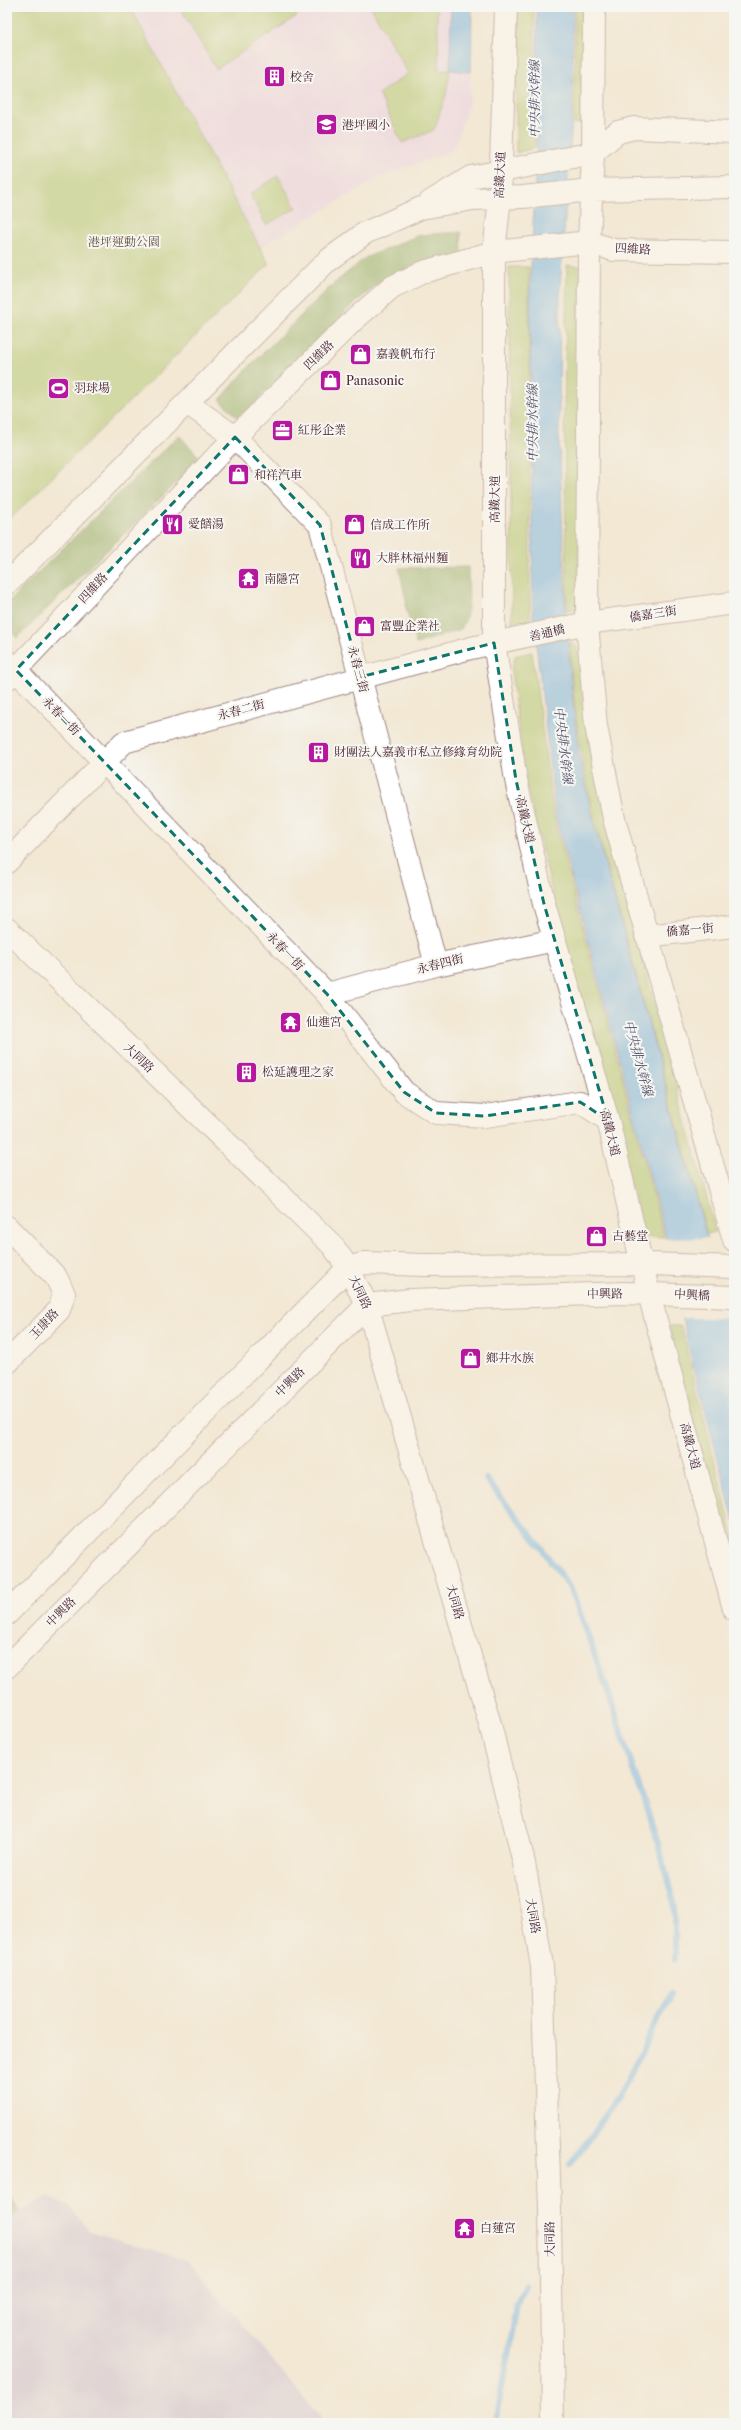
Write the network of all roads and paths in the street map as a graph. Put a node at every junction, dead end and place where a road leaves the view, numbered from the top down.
1 (506, 7) edge
2 (594, 7) edge
3 (734, 132) edge
4 (593, 153) junction
5 (509, 169) junction
6 (734, 187) edge
7 (591, 190) junction
8 (500, 198) junction
9 (421, 208) junction
10 (589, 242) junction
11 (504, 252) junction
12 (734, 252) edge
13 (187, 403) junction
14 (235, 436) junction
15 (7, 584) edge
16 (734, 603) edge
17 (580, 625) junction
18 (522, 639) joint
19 (494, 643) junction
20 (10, 670) edge
21 (360, 677) junction
22 (105, 762) junction
23 (7, 862) edge
24 (734, 926) edge
25 (7, 929) edge
26 (646, 936) junction
27 (554, 940) junction
28 (436, 965) junction
29 (326, 994) junction
30 (608, 1120) junction
31 (7, 1227) edge
32 (734, 1240) edge
33 (646, 1264) junction
34 (725, 1267) edge
35 (348, 1268) junction
36 (654, 1294) junction
37 (730, 1297) edge
38 (367, 1305) junction
39 (7, 1363) edge
40 (734, 1609) edge
41 (7, 1614) edge
42 (7, 1667) edge
43 (553, 2423) edge

1 - 5 street, 高鐵大道
2 - 4 street
3 - 4 street
4 - 5 street
4 - 7 street
5 - 8 street, 高鐵大道
5 - 9 street
6 - 7 street
7 - 8 street
7 - 10 street
8 - 9 street
8 - 11 street, 高鐵大道
9 - 13 street
10 - 11 street, 四維路
10 - 12 street, 四維路
10 - 17 street
11 - 14 street, 四維路
11 - 19 street, 高鐵大道
13 - 14 street, 永春三街
13 - 15 street
14 - 20 street, 四維路
14 - 21 street, 永春三街
16 - 17 street, 僑嘉三街
17 - 18 street, 善通橋
17 - 26 street
18 - 19 street, 永春二街
19 - 21 street, 永春二街
19 - 27 street, 高鐵大道
20 - 22 street, 永春一街
21 - 22 street, 永春二街
21 - 28 street, 永春三街
22 - 23 street, 永春二街
22 - 29 street, 永春一街
24 - 26 street, 僑嘉一街
25 - 35 street, 大同路
26 - 32 street
27 - 28 street, 永春四街
27 - 30 street, 高鐵大道
28 - 29 street, 永春四街
29 - 30 street, 永春一街
30 - 33 street, 高鐵大道
31 - 39 street, 玉康路
33 - 34 street
33 - 35 street
33 - 36 street, 高鐵大道
35 - 38 street, 大同路
35 - 41 street
36 - 37 street, 中興橋
36 - 38 street, 中興路
36 - 40 street, 高鐵大道
38 - 42 street, 中興路
38 - 43 street, 大同路

